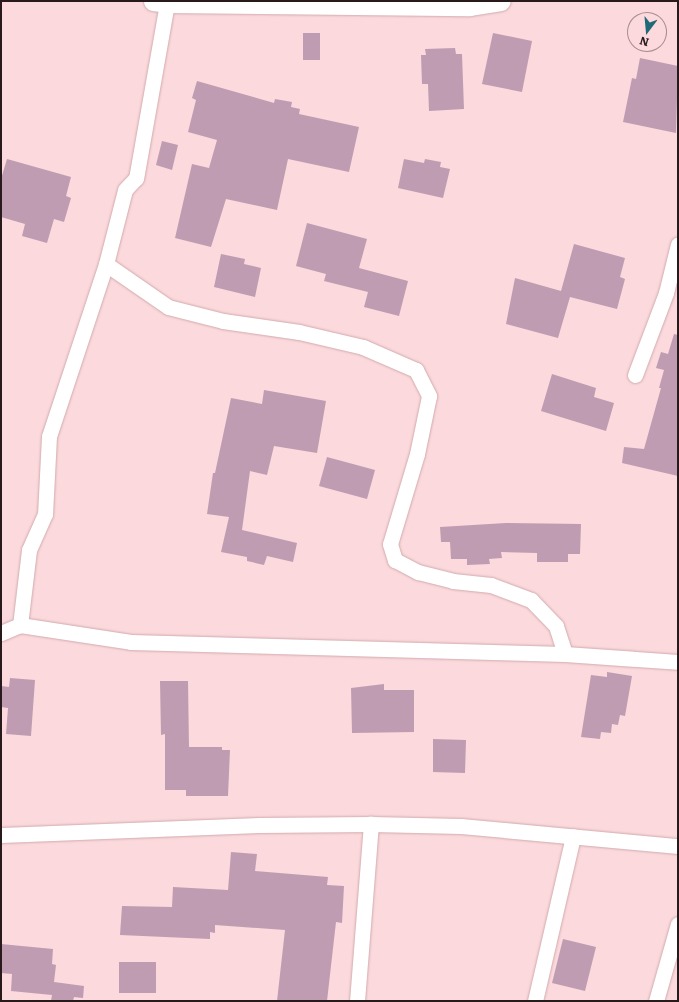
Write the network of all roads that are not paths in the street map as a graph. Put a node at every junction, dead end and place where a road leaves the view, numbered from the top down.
1 (501, 1) edge
2 (160, 2) edge
3 (678, 244) edge
4 (106, 264) junction
5 (635, 375) dead end
6 (20, 625) junction
7 (1, 633) edge
8 (565, 654) junction
9 (678, 662) edge
10 (371, 824) junction
11 (1, 835) edge
12 (573, 836) junction
13 (678, 846) edge
14 (678, 924) edge
15 (357, 1001) edge
16 (535, 1001) edge
17 (656, 1001) edge

1 - 2 street
2 - 4 street
3 - 5 street
4 - 6 street
4 - 8 street
6 - 7 street
6 - 8 street
8 - 9 street
10 - 11 street
10 - 12 street
10 - 15 street
12 - 13 street
12 - 16 street
14 - 17 street

